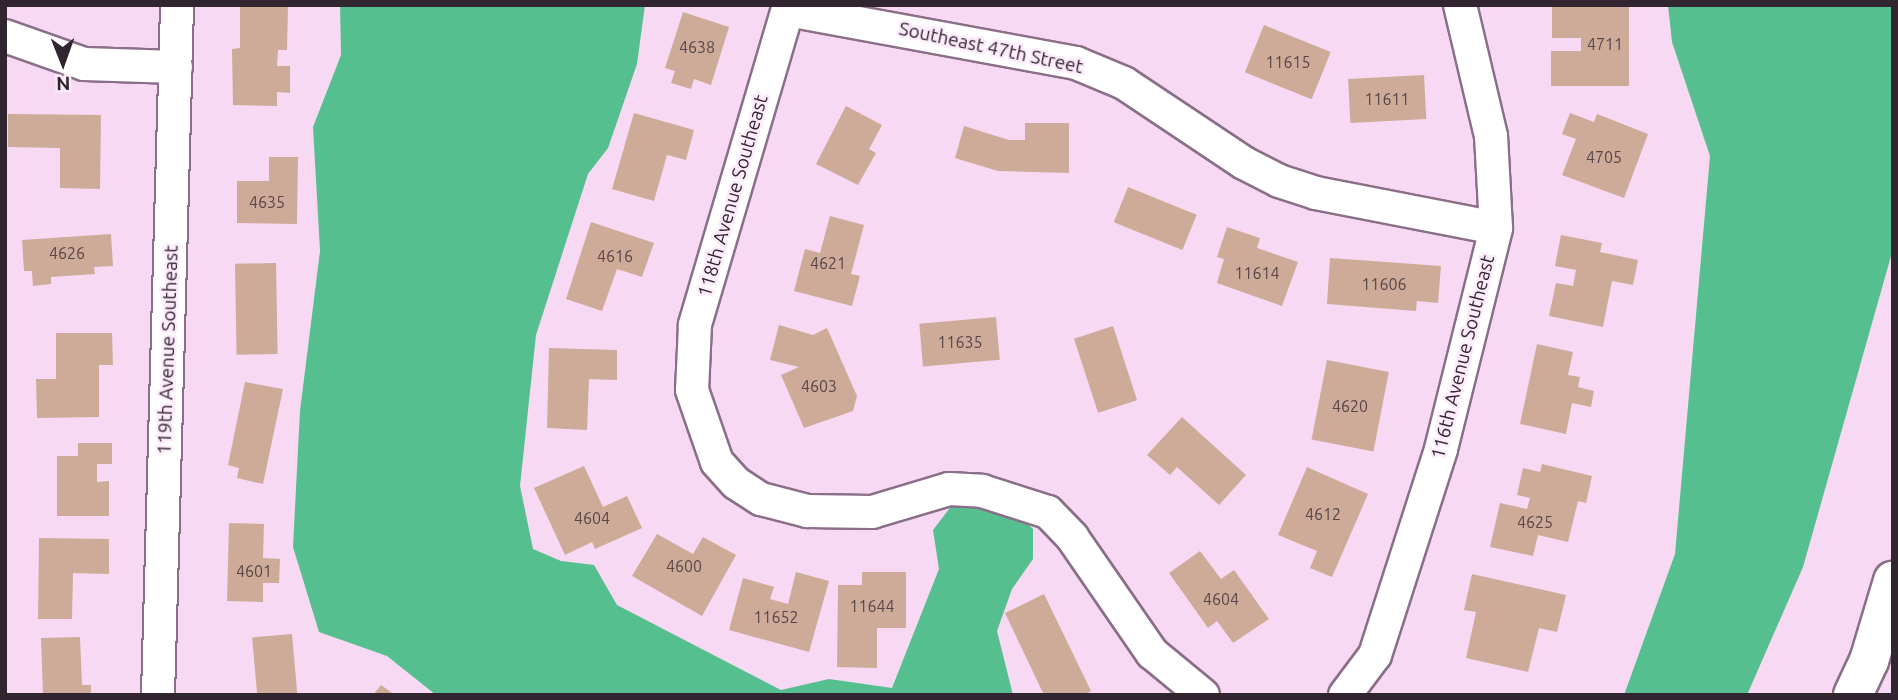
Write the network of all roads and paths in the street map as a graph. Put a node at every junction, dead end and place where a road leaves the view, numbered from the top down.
1 (177, 5) edge
2 (1460, 5) edge
3 (788, 8) edge
4 (5, 36) edge
5 (176, 67) junction
6 (1496, 228) junction
7 (1893, 581) edge
8 (158, 695) edge
9 (1203, 695) edge
10 (1345, 695) edge
11 (1853, 695) edge

1 - 5 street, 119th Avenue Southeast
2 - 6 street, 116th Avenue Southeast
3 - 6 street, Southeast 47th Street
3 - 9 street, 118th Avenue Southeast
4 - 5 street
5 - 8 street, 119th Avenue Southeast
6 - 10 street, 116th Avenue Southeast
7 - 11 highway

